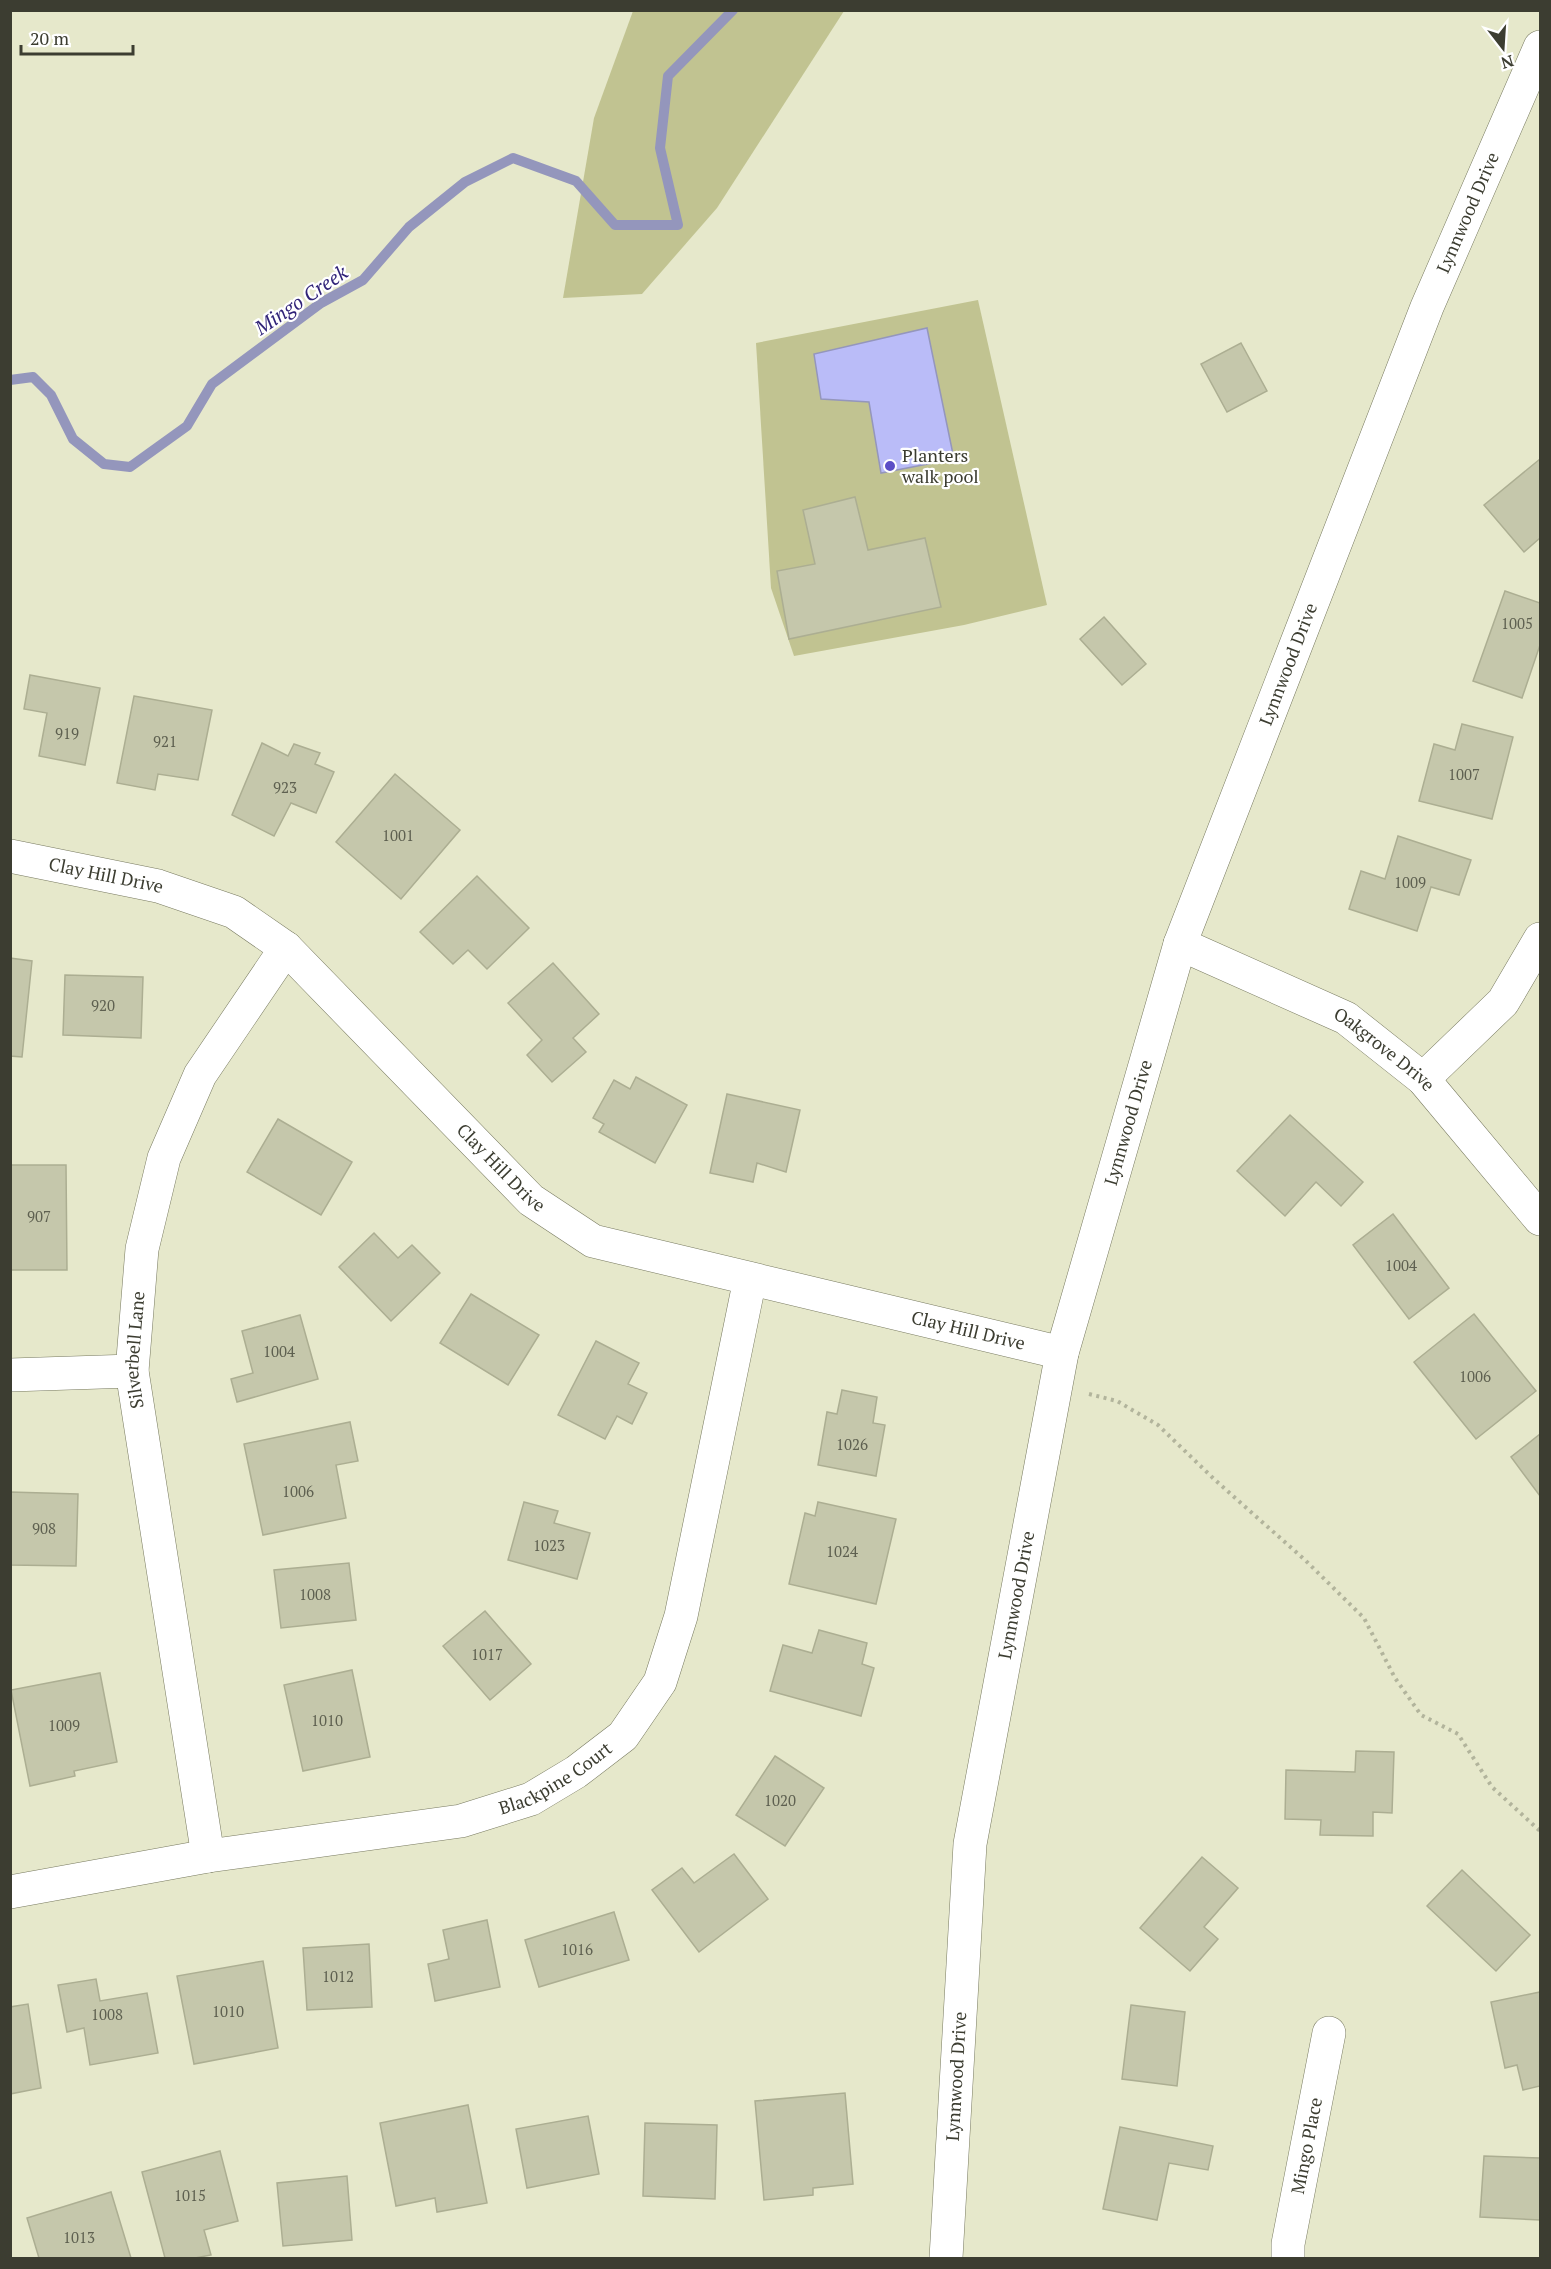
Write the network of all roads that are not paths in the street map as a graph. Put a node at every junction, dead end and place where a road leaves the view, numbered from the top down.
1 (1540, 47) edge
2 (10, 855) edge
3 (1540, 939) edge
4 (1180, 944) junction
5 (286, 948) junction
6 (1424, 1079) junction
7 (1540, 1219) edge
8 (750, 1279) junction
9 (1062, 1353) junction
10 (132, 1371) junction
11 (10, 1375) edge
12 (208, 1856) junction
13 (10, 1892) edge
14 (1329, 2033) dead end
15 (946, 2259) edge
16 (1288, 2259) edge

1 - 4 street, Lynnwood Drive
2 - 5 street, Clay Hill Drive
3 - 6 street
4 - 6 street, Oakgrove Drive
4 - 9 street, Lynnwood Drive
5 - 8 street, Clay Hill Drive
5 - 10 street, Silverbell Lane
6 - 7 street, Oakgrove Drive
8 - 9 street, Clay Hill Drive
8 - 12 street, Blackpine Court
9 - 15 street, Lynnwood Drive
10 - 11 street
10 - 12 street, Silverbell Lane
12 - 13 street, Blackpine Court
14 - 16 street, Mingo Place

